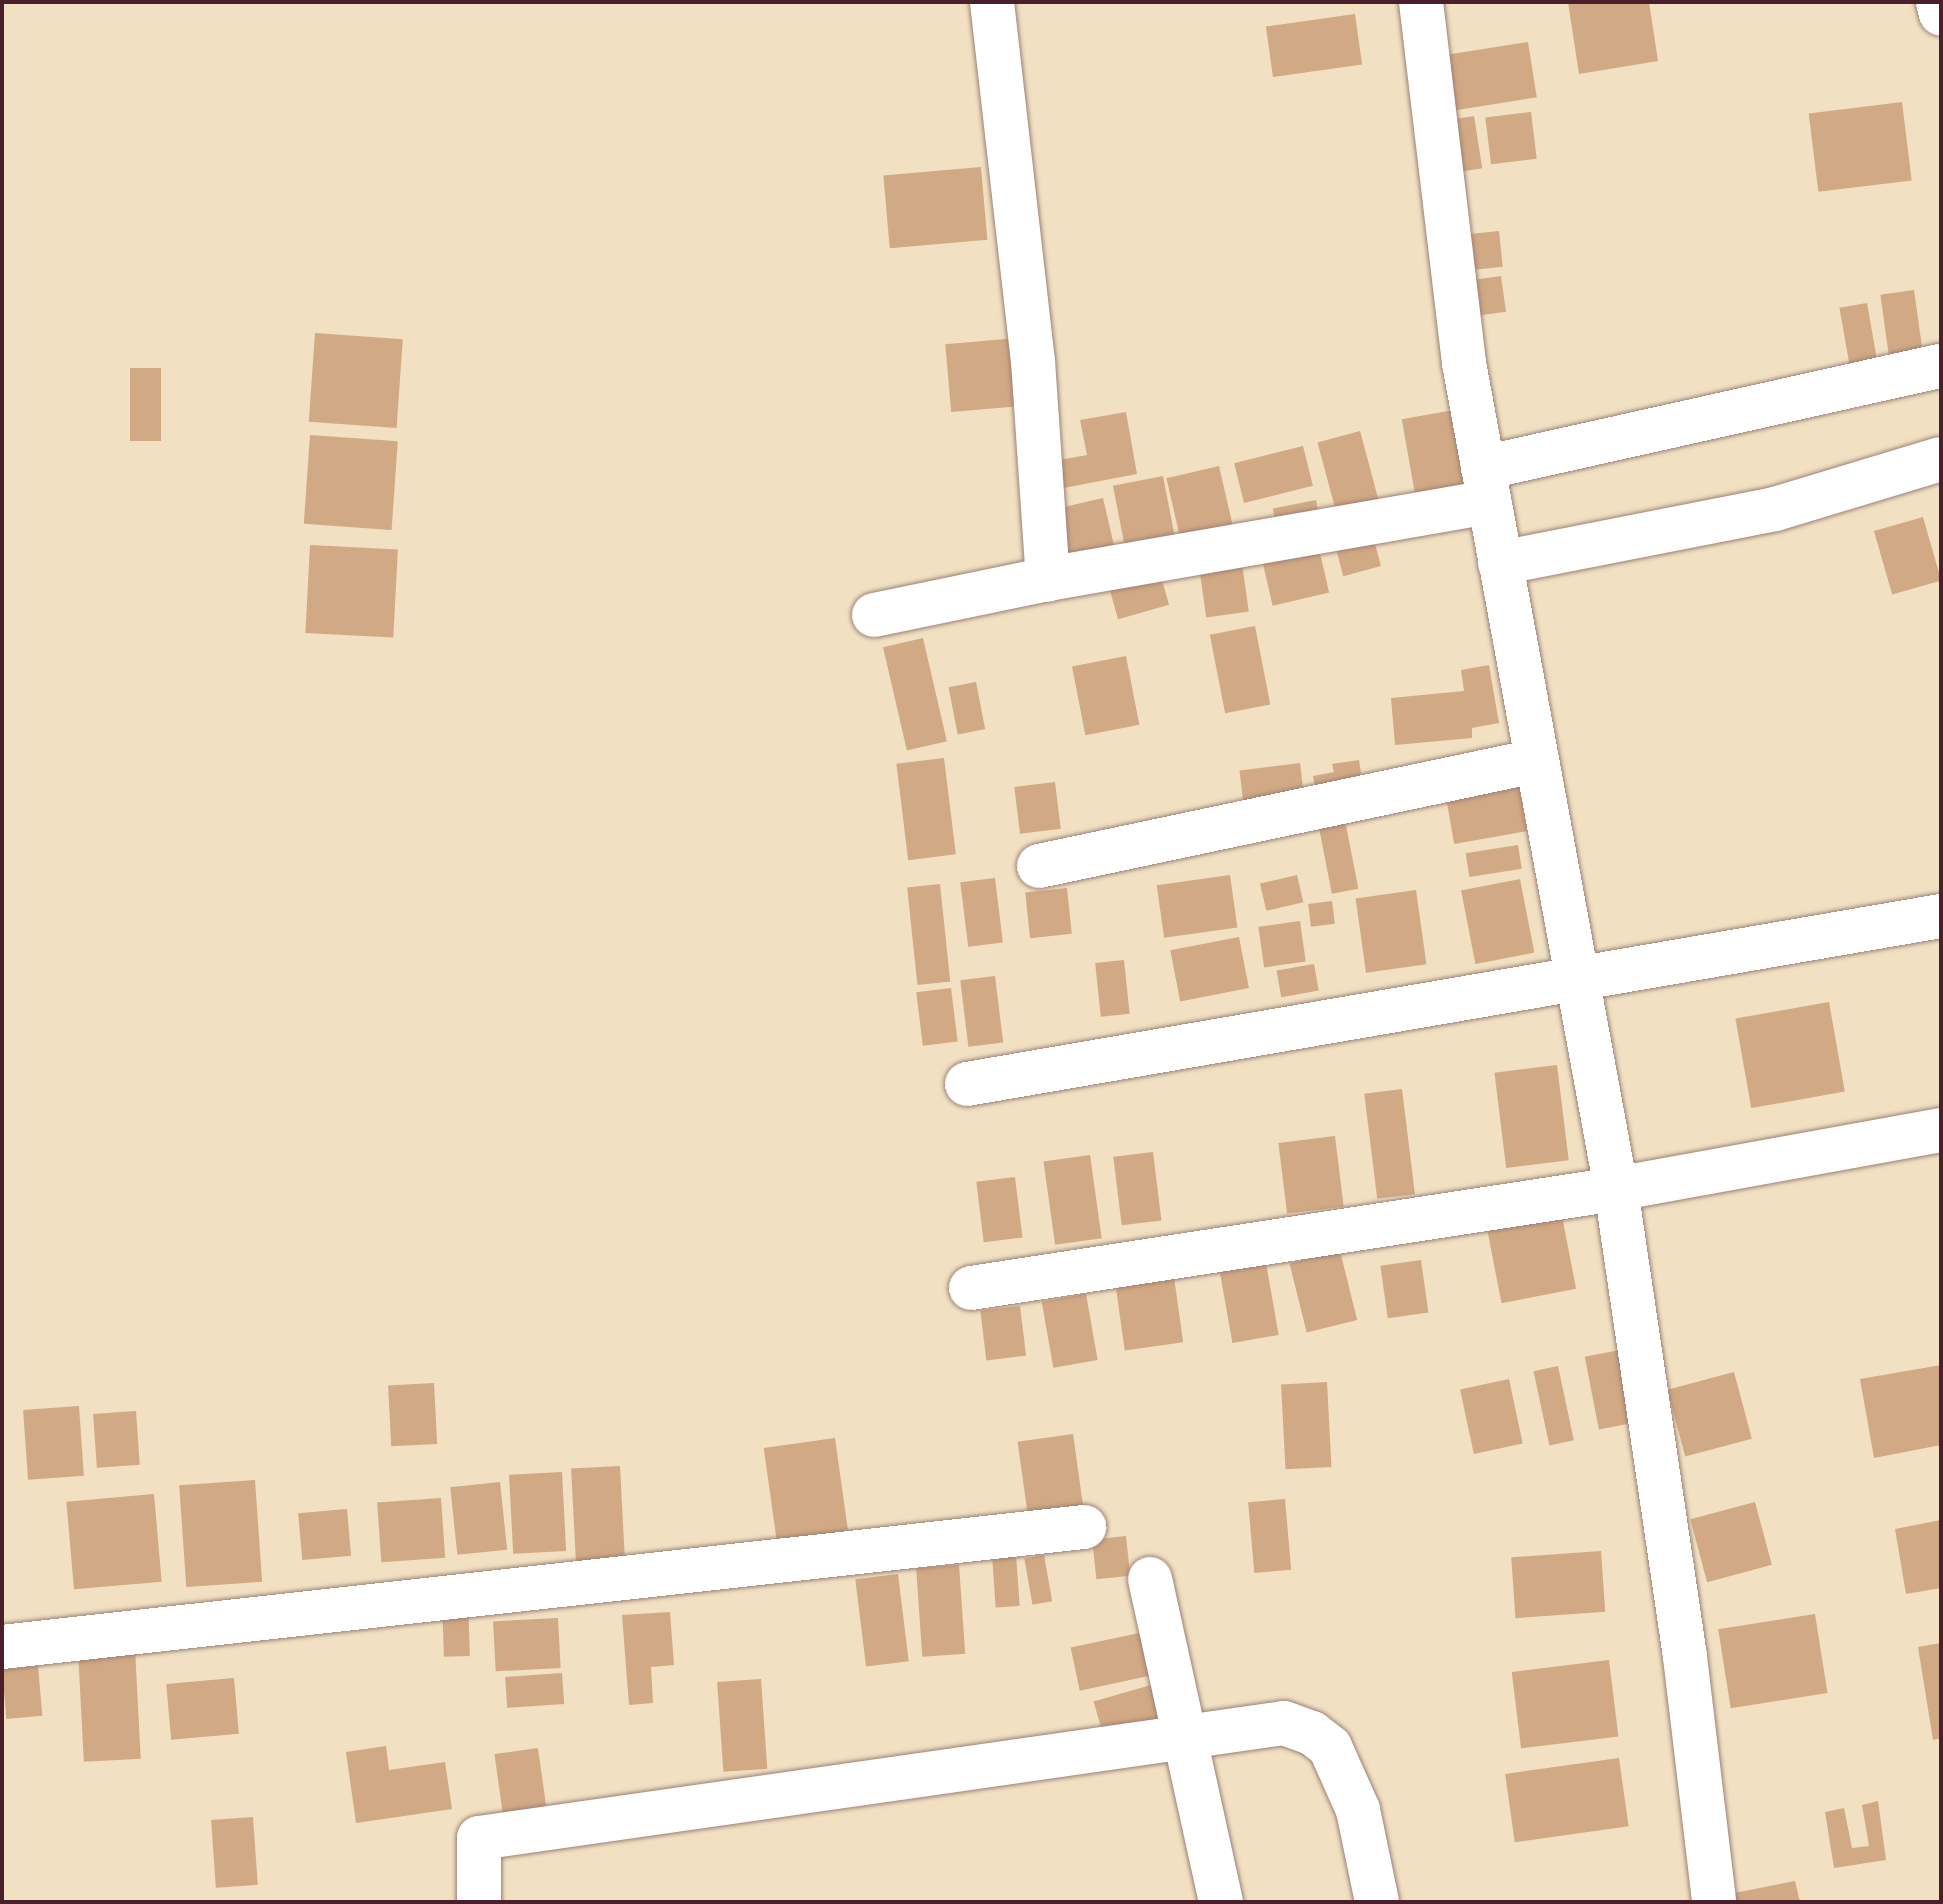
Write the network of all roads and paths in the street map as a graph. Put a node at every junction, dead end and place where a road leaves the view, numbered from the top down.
1 (992, 2) edge
2 (1421, 2) edge
3 (1938, 2) edge
4 (1941, 14) edge
5 (1941, 366) edge
6 (1941, 459) edge
7 (1486, 485) junction
8 (1500, 563) junction
9 (1048, 579) junction
10 (874, 615) dead end
11 (1535, 761) junction
12 (1039, 866) dead end
13 (1941, 916) edge
14 (1576, 975) junction
15 (967, 1084) dead end
16 (1941, 1130) edge
17 (1616, 1189) junction
18 (971, 1288) dead end
19 (1084, 1527) dead end
20 (1150, 1579) dead end
21 (2, 1647) edge
22 (1182, 1734) junction
23 (479, 1902) edge
24 (1221, 1902) edge
25 (1377, 1902) edge
26 (1714, 1902) edge

1 - 9 street
2 - 7 street
3 - 4 street
5 - 7 street
6 - 8 street
7 - 8 street
7 - 9 street
8 - 11 street
9 - 10 street
11 - 12 street
11 - 14 street
13 - 14 street
14 - 15 street
14 - 17 street
16 - 17 street
17 - 18 street
17 - 26 street
19 - 21 street
20 - 22 street
22 - 23 street
22 - 24 street
22 - 25 street

